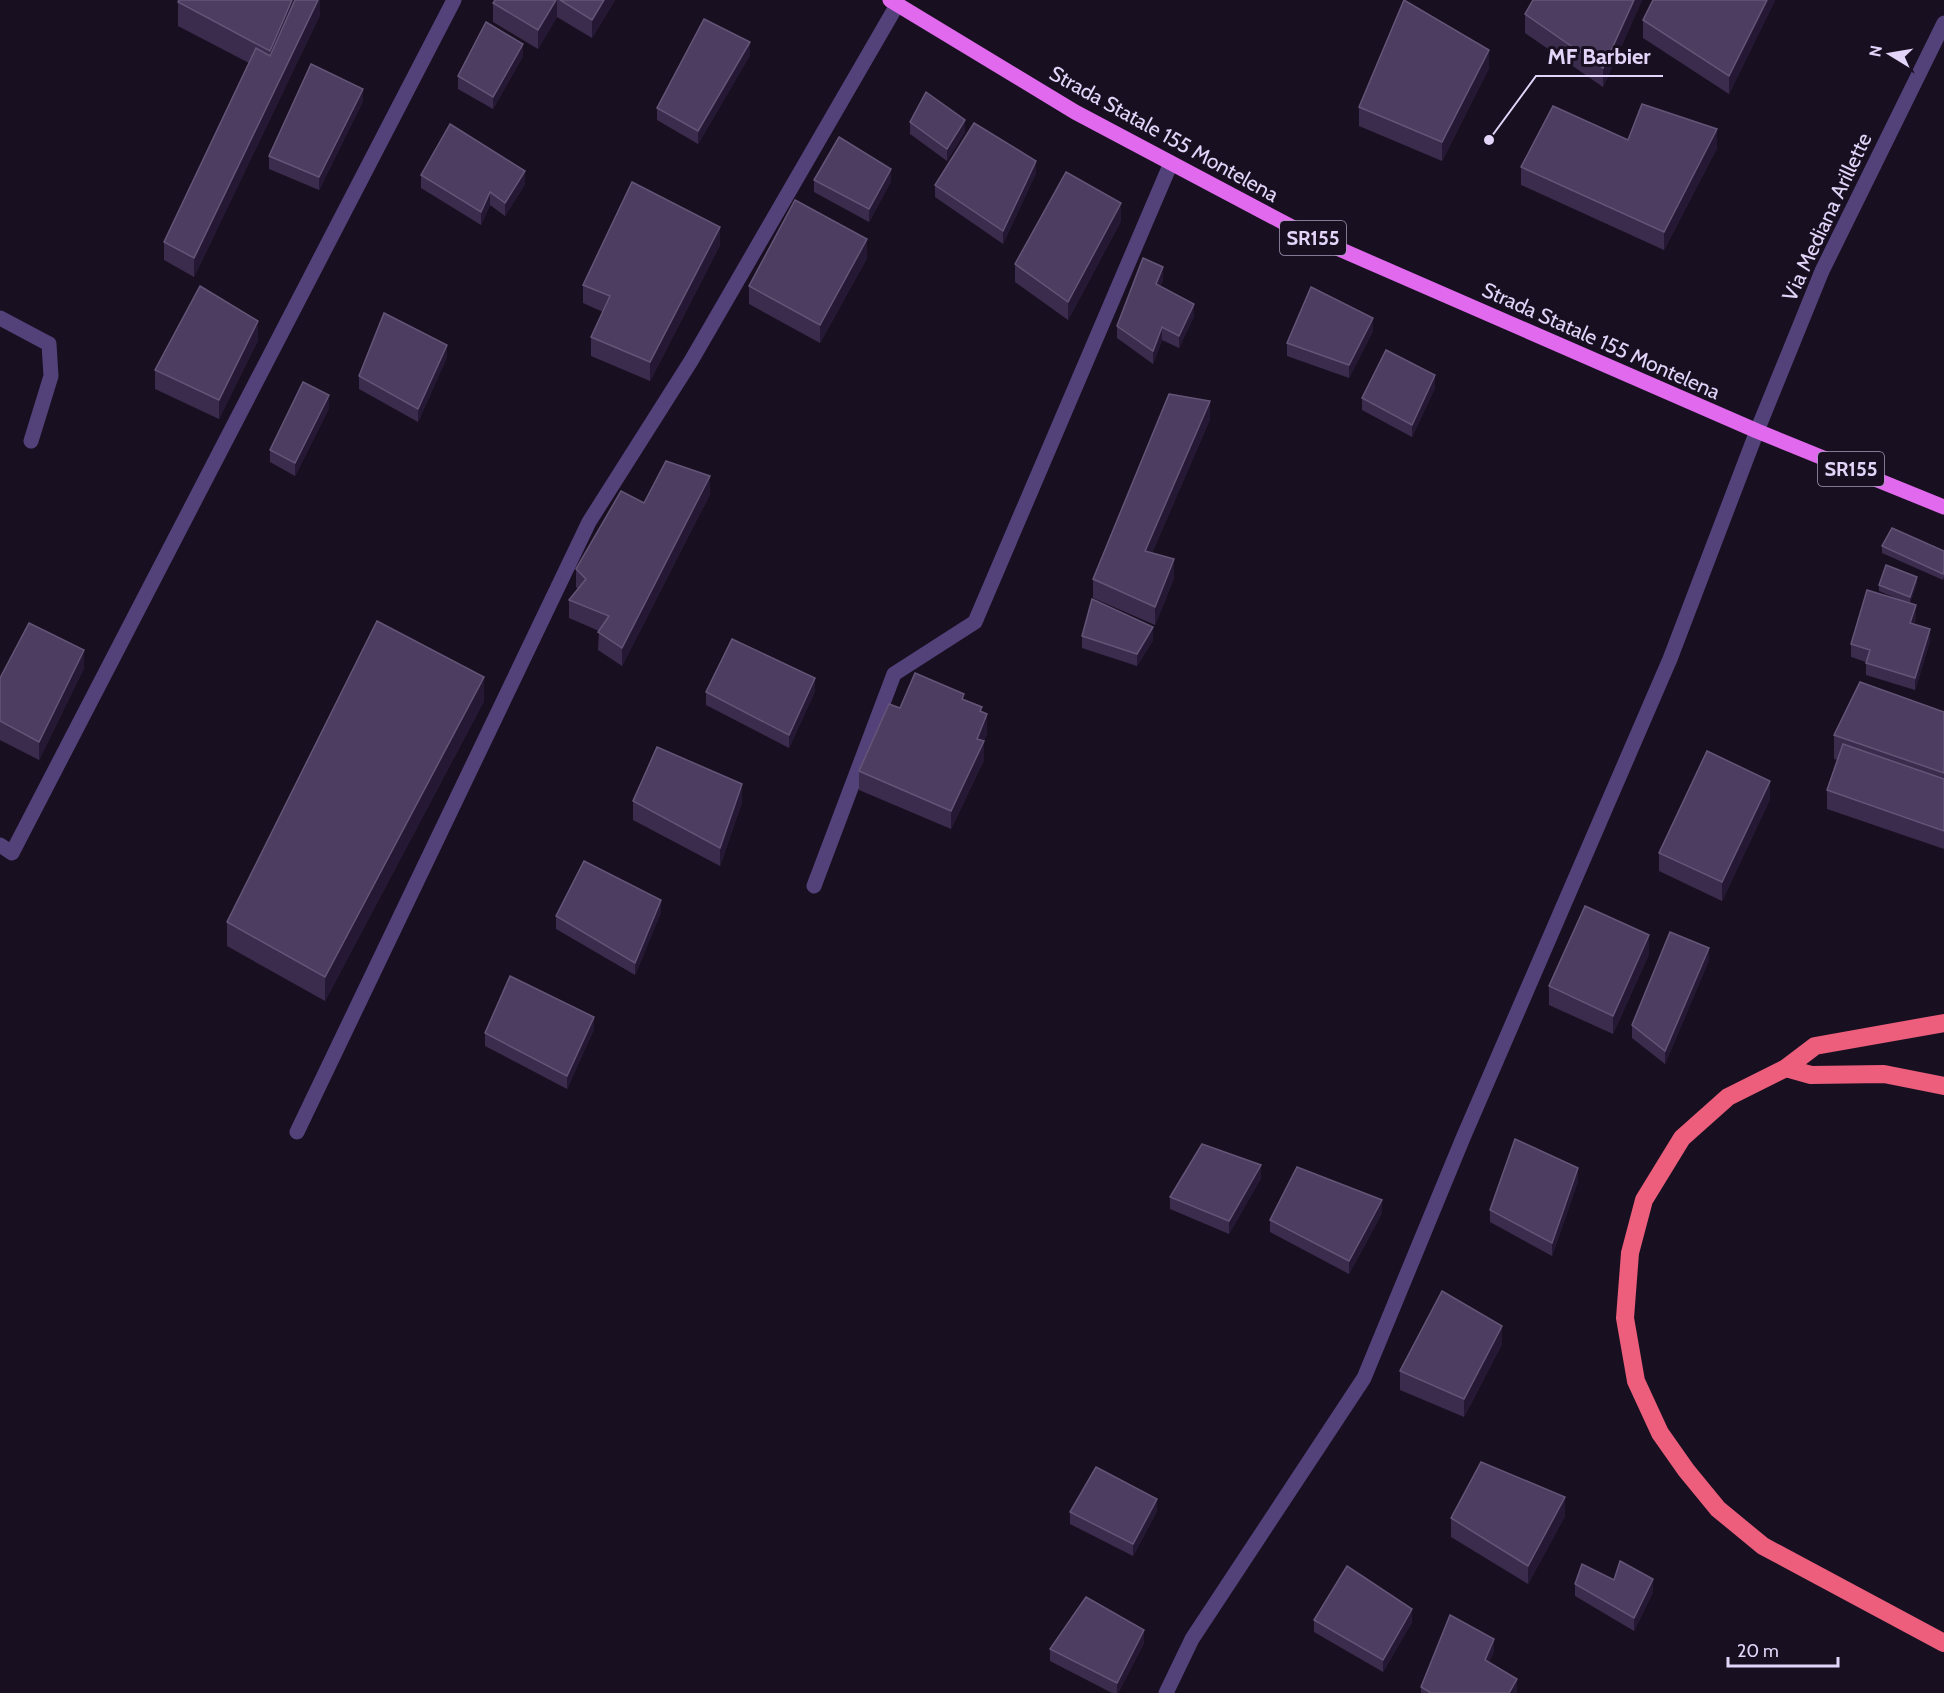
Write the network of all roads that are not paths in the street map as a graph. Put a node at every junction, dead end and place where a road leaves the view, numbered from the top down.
1 (454, 0) edge
2 (894, 3) edge
3 (1944, 23) edge
4 (1171, 163) junction
5 (0, 318) edge
6 (1757, 431) junction
7 (32, 441) dead end
8 (1944, 507) edge
9 (0, 845) edge
10 (814, 886) dead end
11 (1944, 1023) edge
12 (1786, 1068) junction
13 (1944, 1086) edge
14 (297, 1132) dead end
15 (1944, 1643) edge
16 (1166, 1693) edge

1 - 9 street
2 - 4 main road, Strada Statale 155 Montelena / SR155
2 - 14 street
3 - 6 street, Via Mediana Arillette
4 - 6 main road, Strada Statale 155 Montelena / SR155
4 - 10 street
5 - 7 street
6 - 8 main road, SR155
6 - 16 street, Via Mediana Arillette
11 - 12 highway
12 - 13 highway
12 - 15 highway

